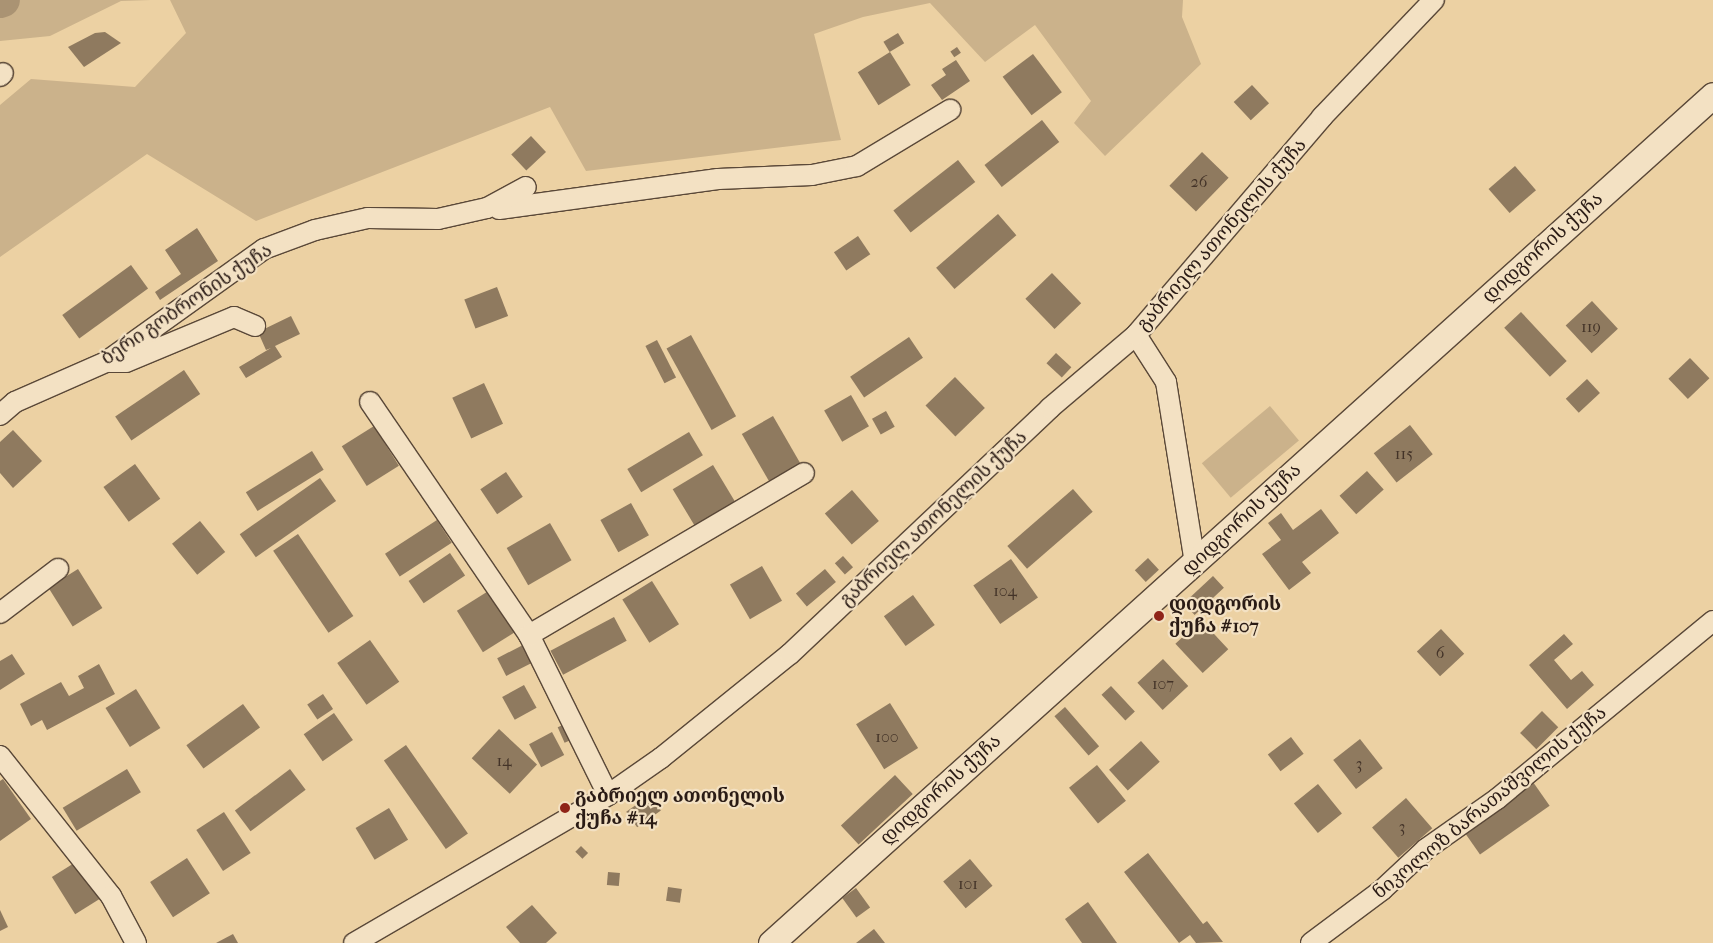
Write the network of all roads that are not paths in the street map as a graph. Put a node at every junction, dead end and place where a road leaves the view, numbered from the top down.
1 (1434, 0) edge
2 (1713, 95) edge
3 (950, 110) dead end
4 (526, 187) dead end
5 (438, 220) junction
6 (256, 326) dead end
7 (1136, 335) junction
8 (106, 362) junction
9 (370, 402) dead end
10 (0, 415) edge
11 (804, 473) dead end
12 (1195, 564) junction
13 (58, 569) dead end
14 (0, 613) edge
15 (1713, 621) edge
16 (529, 635) junction
17 (0, 756) edge
18 (608, 795) junction
19 (781, 939) edge
20 (136, 943) edge
21 (354, 943) edge
22 (1311, 943) edge

1 - 7 street, გაბრიელ ათონელის ქუჩა
2 - 12 street, დიდგორის ქუჩა
3 - 5 street
4 - 5 street, ბერი გობრონის ქუჩა
5 - 8 street, ბერი გობრონის ქუჩა
6 - 8 street
7 - 12 street
7 - 18 street, გაბრიელ ათონელის ქუჩა
8 - 10 street, ბერი გობრონის ქუჩა
9 - 16 street
11 - 16 street
12 - 19 street, დიდგორის ქუჩა
13 - 14 street
15 - 22 street, ნიკოლოზ ბარათაშვილის ქუჩა
16 - 18 street
17 - 20 street
18 - 21 street, გაბრიელ ათონელის ქუჩა

